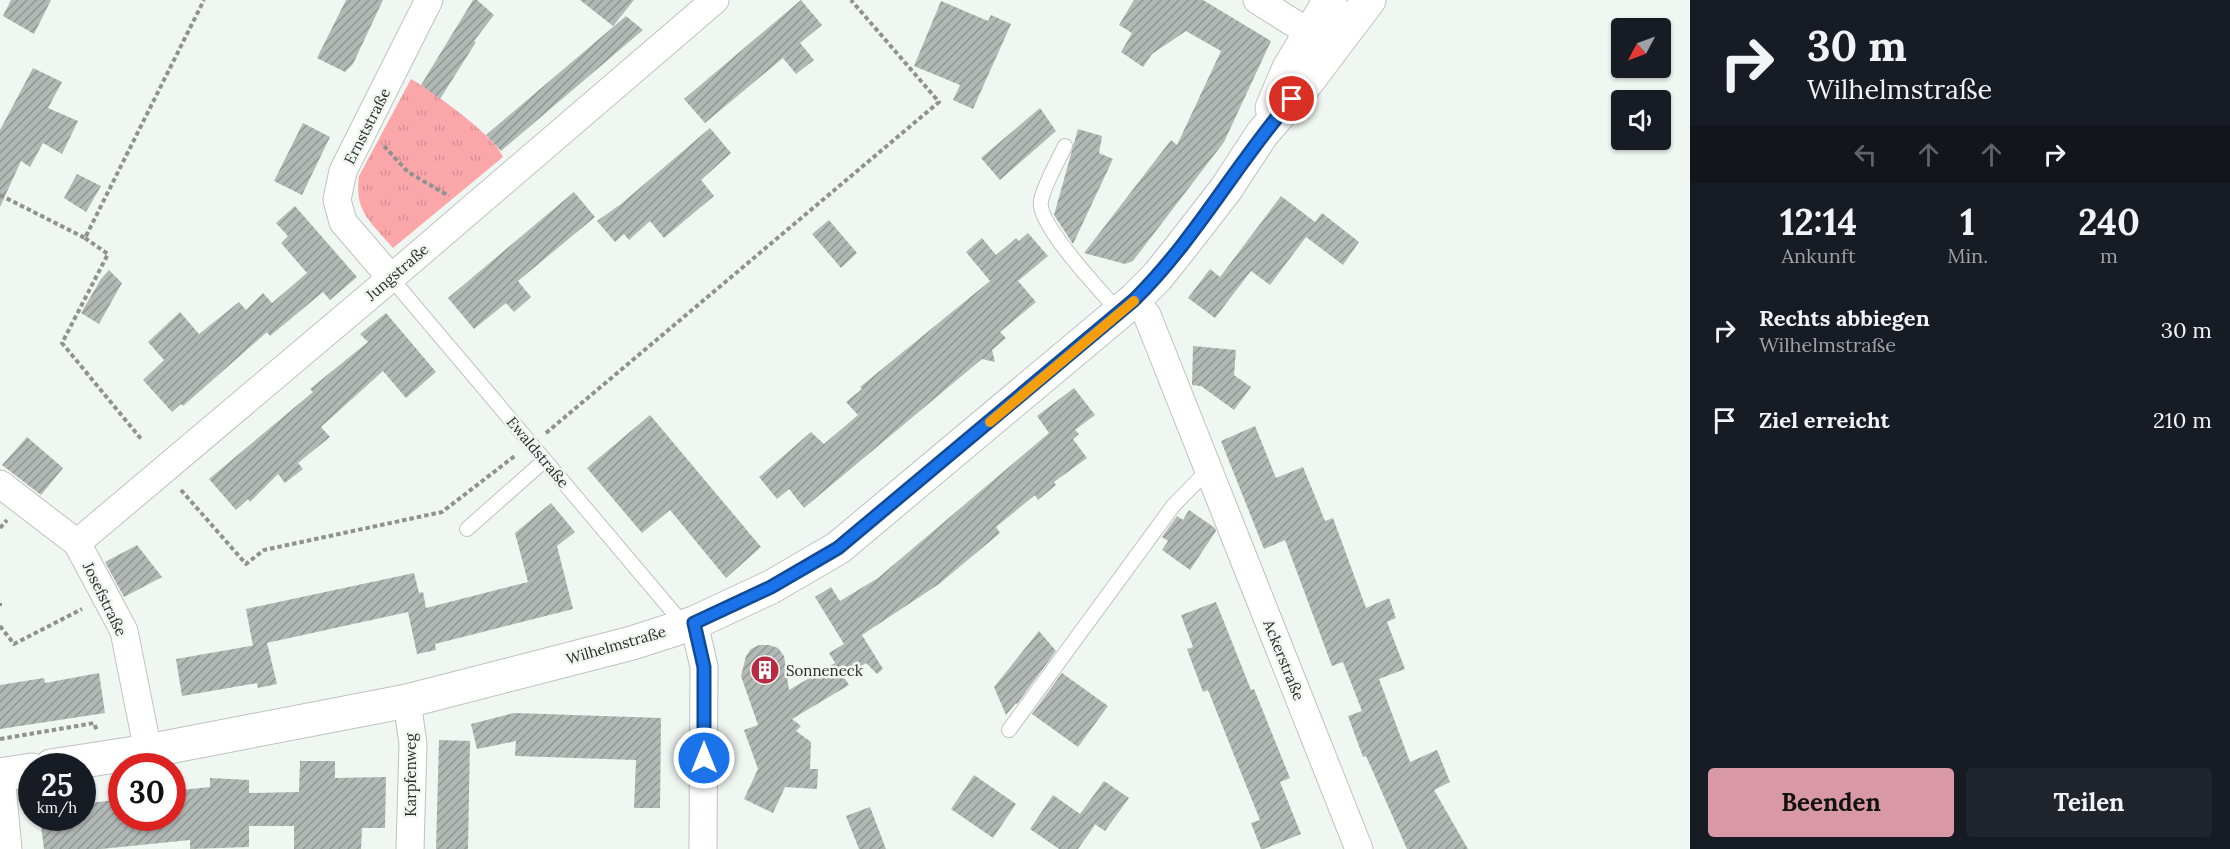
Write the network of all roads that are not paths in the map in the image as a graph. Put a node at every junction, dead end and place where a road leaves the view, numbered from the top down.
1 (429, 0) edge
2 (715, 0) edge
3 (1257, 0) edge
4 (1330, 0) edge
5 (1369, 0) edge
6 (1321, 40) junction
7 (1065, 147) dead end
8 (391, 278) junction
9 (1127, 306) junction
10 (545, 460) junction
11 (1208, 470) junction
12 (0, 484) edge
13 (467, 529) dead end
14 (77, 543) junction
15 (689, 624) junction
16 (407, 701) junction
17 (1009, 730) dead end
18 (148, 751) junction
19 (96, 759) edge
20 (11, 773) edge
21 (8, 849) edge
22 (410, 849) edge
23 (703, 849) edge
24 (1359, 849) edge

1 - 8 street, Ernststraße
2 - 8 street, Jungstraße
3 - 6 street
4 - 6 street
5 - 6 street, Wilhelmstraße
6 - 9 street, Wilhelmstraße
7 - 9 lane
8 - 10 lane, Ewaldstraße
8 - 14 street, Jungstraße
9 - 11 street, Ackerstraße
9 - 15 street, Wilhelmstraße
10 - 13 lane
10 - 15 lane, Ewaldstraße
11 - 17 lane
11 - 24 street, Ackerstraße
12 - 14 street, Josefstraße
14 - 18 street, Josefstraße
15 - 16 street, Wilhelmstraße
15 - 23 street
16 - 18 street, Wilhelmstraße
16 - 22 street, Karpfenweg
18 - 19 street, Wilhelmstraße
20 - 21 street

